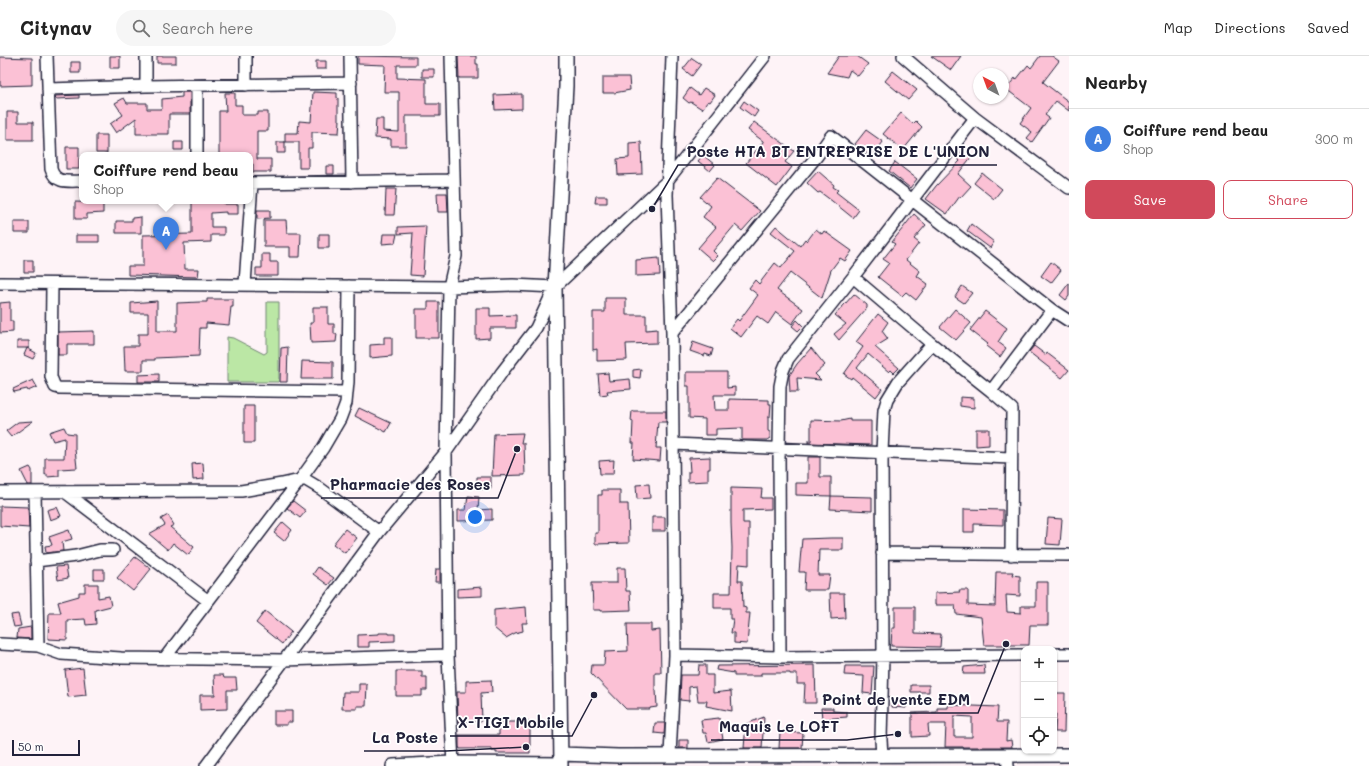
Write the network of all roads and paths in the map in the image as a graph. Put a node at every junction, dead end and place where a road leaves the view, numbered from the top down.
1 (47, 56) edge
2 (146, 56) edge
3 (246, 56) edge
4 (350, 56) edge
5 (451, 56) edge
6 (566, 56) edge
7 (672, 56) edge
8 (766, 56) edge
9 (903, 56) edge
10 (351, 83) junction
11 (246, 85) junction
12 (146, 86) junction
13 (197, 86) junction
14 (48, 89) junction
15 (975, 118) junction
16 (197, 152) edge
17 (453, 180) junction
18 (79, 181) edge
19 (667, 181) junction
20 (352, 182) junction
21 (253, 183) edge
22 (1069, 188) edge
23 (912, 200) junction
24 (250, 204) edge
25 (853, 277) junction
26 (0, 282) edge
27 (52, 284) junction
28 (245, 284) junction
29 (349, 286) junction
30 (449, 287) junction
31 (555, 287) junction
32 (1052, 310) junction
33 (1069, 321) edge
34 (672, 333) junction
35 (932, 344) junction
36 (991, 391) junction
37 (347, 392) junction
38 (673, 444) junction
39 (779, 448) junction
40 (446, 452) junction
41 (882, 452) junction
42 (1011, 458) junction
43 (300, 480) junction
44 (0, 492) edge
45 (35, 492) junction
46 (65, 492) junction
47 (379, 532) junction
48 (113, 550) dead end
49 (882, 553) junction
50 (1011, 555) junction
51 (1069, 556) edge
52 (36, 561) junction
53 (207, 600) junction
54 (0, 644) edge
55 (38, 646) junction
56 (1057, 654) edge
57 (1069, 654) edge
58 (448, 655) junction
59 (675, 655) junction
60 (1021, 655) edge
61 (883, 656) junction
62 (780, 657) junction
63 (164, 659) junction
64 (283, 660) junction
65 (670, 755) junction
66 (1069, 755) edge
67 (882, 756) junction
68 (1007, 760) edge
69 (561, 761) edge
70 (453, 764) edge
71 (206, 766) edge
72 (393, 766) edge

1 - 14 street
2 - 12 street
3 - 11 street
4 - 10 street
5 - 17 street
6 - 31 street
7 - 19 street
8 - 19 street
9 - 15 street
10 - 11 street
10 - 20 street
11 - 13 street
12 - 13 street
12 - 14 street
13 - 16 street
14 - 18 street
15 - 22 street
15 - 23 street
17 - 20 street
17 - 30 street
19 - 31 street
19 - 34 street
20 - 21 street
23 - 25 street
23 - 32 street
23 - 34 street
24 - 28 street
25 - 35 street
25 - 39 street
26 - 27 street
27 - 28 street
27 - 37 street
28 - 29 street
29 - 30 street
29 - 37 street
30 - 31 street
30 - 40 street
31 - 40 street
31 - 69 street
32 - 33 street
32 - 36 street
34 - 38 street
35 - 36 street
35 - 41 street
36 - 42 street
37 - 43 street
38 - 39 street
38 - 59 street
39 - 41 street
39 - 62 street
40 - 47 street
40 - 58 street
41 - 42 street
41 - 49 street
42 - 50 street
43 - 46 street
43 - 47 street
43 - 53 street
44 - 45 street
45 - 46 street
45 - 52 street
46 - 53 street
47 - 64 street
48 - 52 street
49 - 50 street
49 - 61 street
50 - 51 street
52 - 55 street
53 - 63 street
54 - 55 street
55 - 63 street
56 - 57 street
58 - 64 street
58 - 70 street
59 - 62 street
59 - 65 street
60 - 61 street
61 - 62 street
61 - 67 street
63 - 64 street
64 - 71 street
65 - 67 street
65 - 69 street
66 - 68 street
67 - 68 street
69 - 70 street
70 - 72 street

